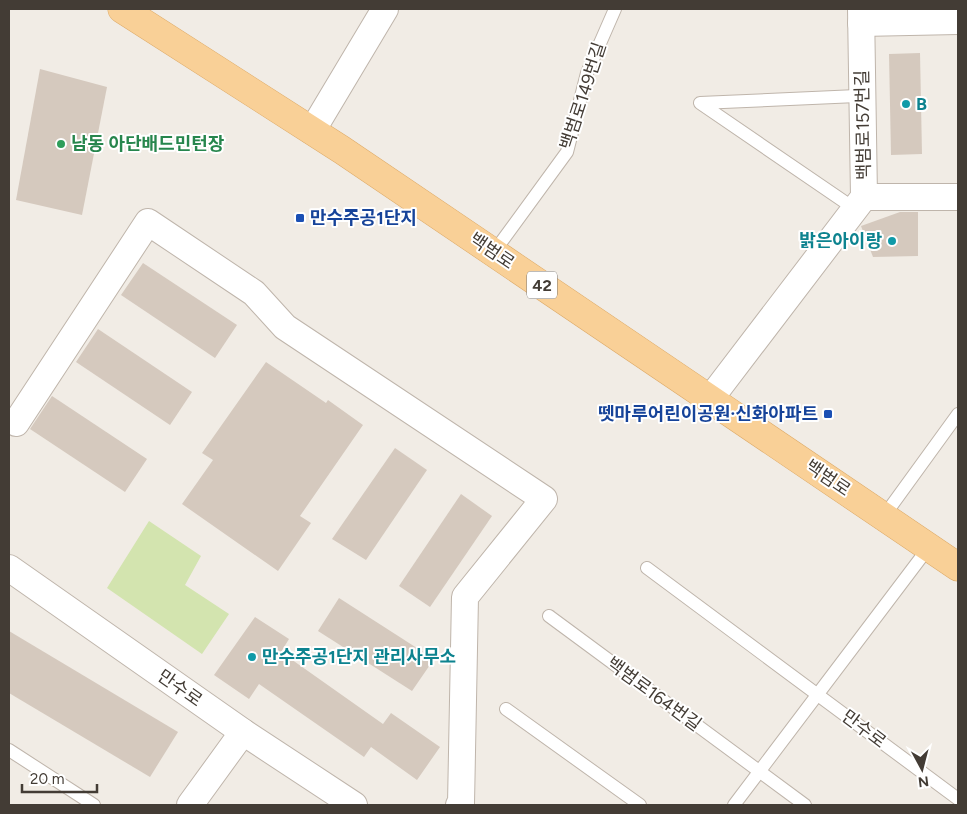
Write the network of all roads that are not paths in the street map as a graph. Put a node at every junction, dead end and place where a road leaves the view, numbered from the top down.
1 (122, 9) edge
2 (385, 9) edge
3 (615, 9) edge
4 (861, 16) edge
5 (958, 21) edge
6 (862, 90) junction
7 (312, 131) junction
8 (958, 196) edge
9 (859, 203) junction
10 (494, 252) junction
11 (710, 399) junction
12 (958, 414) edge
13 (16, 424) dead end
14 (884, 516) junction
15 (929, 547) junction
16 (958, 567) edge
17 (9, 568) edge
18 (647, 568) dead end
19 (549, 616) dead end
20 (818, 694) junction
21 (506, 709) dead end
22 (243, 732) junction
23 (9, 750) edge
24 (760, 772) junction
25 (958, 799) edge
26 (94, 805) edge
27 (190, 805) edge
28 (354, 805) edge
29 (459, 805) edge
30 (640, 805) edge
31 (734, 805) edge
32 (805, 805) edge

1 - 7 main road, 백범로 / 42
2 - 7 street
3 - 10 lane, 백범로149번길
4 - 5 street
4 - 6 street, 백범로157번길
6 - 9 street, 백범로157번길
6 - 9 lane
7 - 10 main road, 백범로 / 42
8 - 9 street
9 - 11 street
10 - 11 main road, 백범로 / 42
11 - 14 main road, 백범로 / 42
12 - 14 lane
13 - 29 street
14 - 15 main road, 백범로 / 42
15 - 16 main road, 백범로 / 42
15 - 20 lane
17 - 22 street, 만수로
18 - 20 lane
19 - 24 lane, 백범로164번길
20 - 24 lane
20 - 25 lane, 만수로
21 - 30 lane
22 - 27 street
22 - 28 street, 만수로
23 - 26 lane
24 - 31 lane
24 - 32 lane

